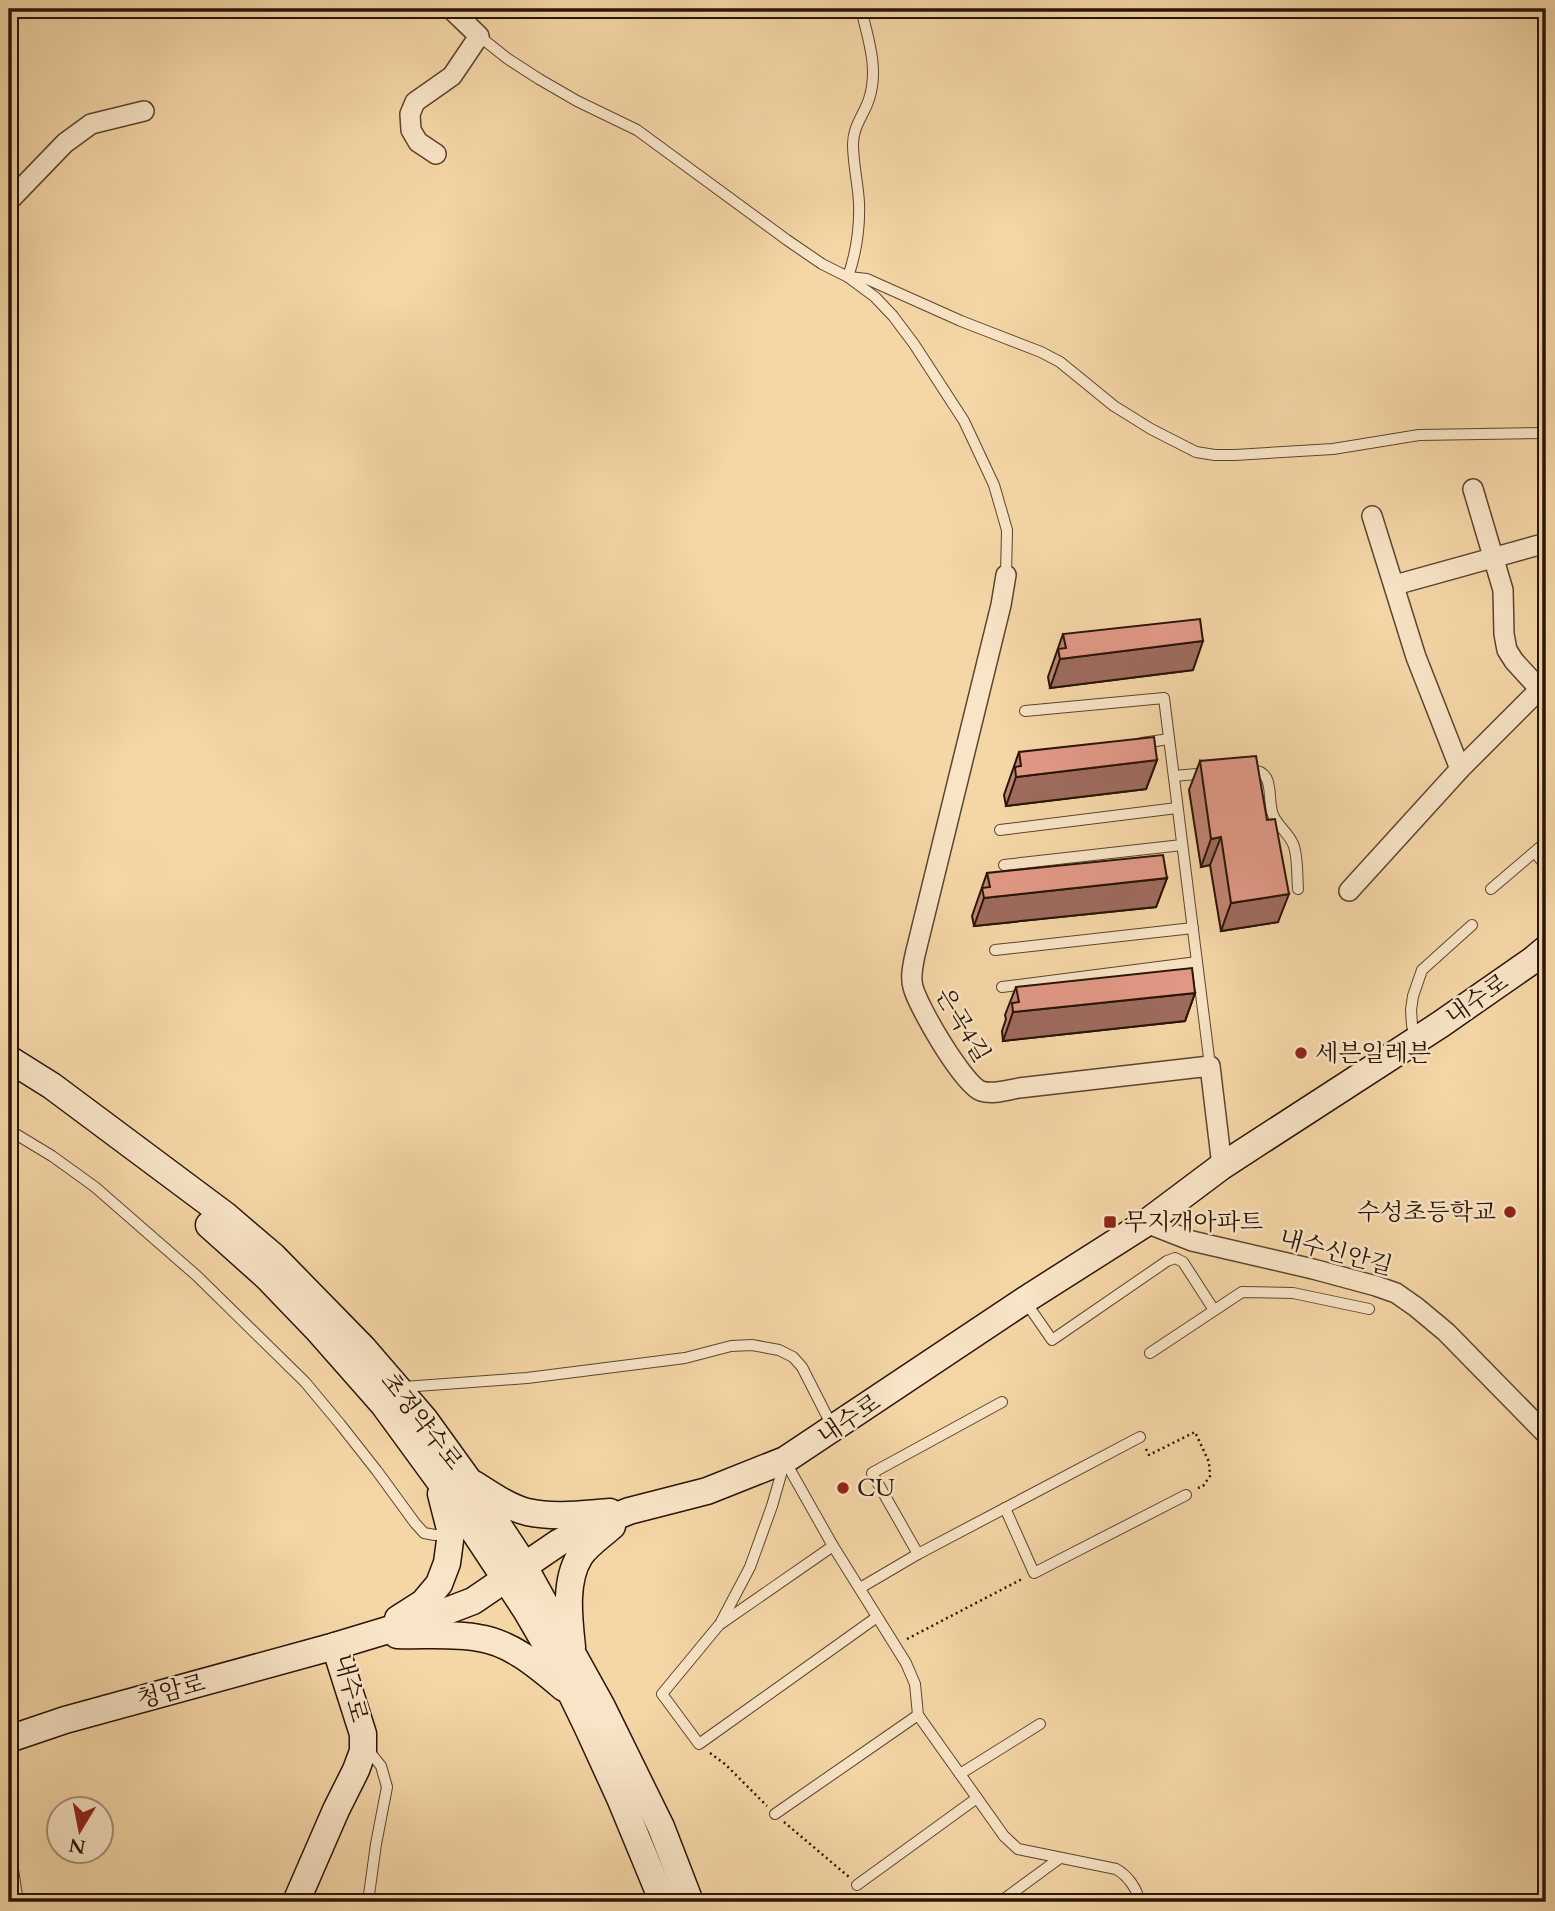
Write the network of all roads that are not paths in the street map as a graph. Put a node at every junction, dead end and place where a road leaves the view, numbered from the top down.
1 (451, 9) edge
2 (860, 9) edge
3 (479, 36) junction
4 (144, 111) dead end
5 (436, 154) dead end
6 (9, 201) edge
7 (848, 277) junction
8 (1546, 433) edge
9 (1473, 489) dead end
10 (1372, 516) dead end
11 (1546, 543) edge
12 (1494, 557) junction
13 (1006, 575) joint
14 (1395, 585) junction
15 (1543, 692) edge
16 (1025, 711) dead end
17 (1169, 739) junction
18 (1136, 743) edge
19 (1460, 769) junction
20 (1241, 771) edge
21 (1214, 773) edge
22 (1174, 776) junction
23 (1177, 808) junction
24 (1000, 830) dead end
25 (1546, 842) edge
26 (1182, 845) junction
27 (1535, 852) junction
28 (1004, 865) dead end
29 (1546, 867) edge
30 (1298, 889) dead end
31 (1491, 889) dead end
32 (1349, 891) dead end
33 (1472, 925) dead end
34 (1192, 928) junction
35 (1546, 949) edge
36 (995, 950) dead end
37 (1197, 962) junction
38 (1002, 987) dead end
39 (1416, 1041) junction
40 (9, 1059) edge
41 (1209, 1066) junction
42 (9, 1077) edge
43 (9, 1130) edge
44 (1222, 1166) junction
45 (1146, 1223) junction
46 (1025, 1300) junction
47 (1369, 1309) dead end
48 (1214, 1310) junction
49 (1150, 1353) dead end
50 (397, 1388) junction
51 (1002, 1402) dead end
52 (834, 1429) junction
53 (1546, 1434) edge
54 (1140, 1437) road end
55 (785, 1460) junction
56 (436, 1475) junction
57 (469, 1481) junction
58 (1186, 1494) road end
59 (1005, 1508) junction
60 (629, 1511) junction
61 (451, 1534) junction
62 (833, 1546) junction
63 (918, 1554) junction
64 (515, 1573) junction
65 (860, 1588) junction
66 (877, 1617) junction
67 (719, 1625) junction
68 (374, 1635) junction
69 (335, 1646) junction
70 (573, 1655) junction
71 (572, 1695) junction
72 (918, 1715) junction
73 (1040, 1724) dead end
74 (9, 1738) edge
75 (363, 1751) junction
76 (960, 1774) junction
77 (977, 1798) junction
78 (775, 1814) dead end
79 (9, 1844) edge
80 (1060, 1858) junction
81 (857, 1885) dead end
82 (18, 1902) edge
83 (296, 1902) edge
84 (368, 1902) edge
85 (663, 1902) edge
86 (690, 1902) edge
87 (1000, 1902) edge
88 (1139, 1902) edge

1 - 3 street
2 - 7 lane
3 - 5 street
3 - 7 lane
4 - 6 street
7 - 8 lane
7 - 13 lane
9 - 12 street
10 - 14 street
11 - 12 street
12 - 14 street
12 - 15 street
13 - 41 street, 은곡4길
14 - 19 street
15 - 19 street
16 - 17 lane
17 - 18 lane
17 - 22 lane
19 - 32 street
20 - 30 lane
21 - 22 lane
22 - 23 lane
23 - 24 lane
23 - 26 lane
25 - 27 lane
26 - 28 lane
26 - 34 lane
27 - 29 lane
27 - 31 lane
33 - 39 lane
34 - 36 lane
34 - 37 lane
35 - 39 main road, 내수로
37 - 38 lane
37 - 41 lane
39 - 44 main road, 내수로
40 - 50 main road, 초정약수로
41 - 44 street
42 - 56 main road, 초정약수로
43 - 61 lane
44 - 45 main road, 내수로
45 - 46 main road, 내수로
45 - 53 street, 내수신안길
46 - 48 lane
46 - 52 main road, 내수로
47 - 48 lane
48 - 49 lane
50 - 52 lane
50 - 57 main road, 초정약수로
51 - 63 lane
52 - 55 main road, 내수로
54 - 59 lane
55 - 60 main road, 내수로
55 - 62 lane
55 - 67 lane
56 - 61 main road
56 - 64 main road, 초정약수로
57 - 60 main road
57 - 64 main road, 초정약수로
58 - 59 lane
59 - 63 lane
60 - 64 main road, 내수로
60 - 70 main road
61 - 68 main road
62 - 65 lane
62 - 67 lane
63 - 65 lane
64 - 68 main road, 내수로
64 - 70 main road, 초정약수로
64 - 71 main road, 초정약수로
65 - 66 lane
66 - 67 lane
66 - 72 lane
68 - 69 main road, 내수로
68 - 71 main road
69 - 74 main road, 청암로
69 - 75 main road, 내수로
70 - 86 main road, 초정약수로
71 - 85 main road, 초정약수로
72 - 76 lane
72 - 78 lane
73 - 76 lane
75 - 83 main road, 내수로
75 - 84 lane
76 - 77 lane
77 - 80 lane
77 - 81 lane
79 - 82 lane
80 - 87 lane
80 - 88 lane

